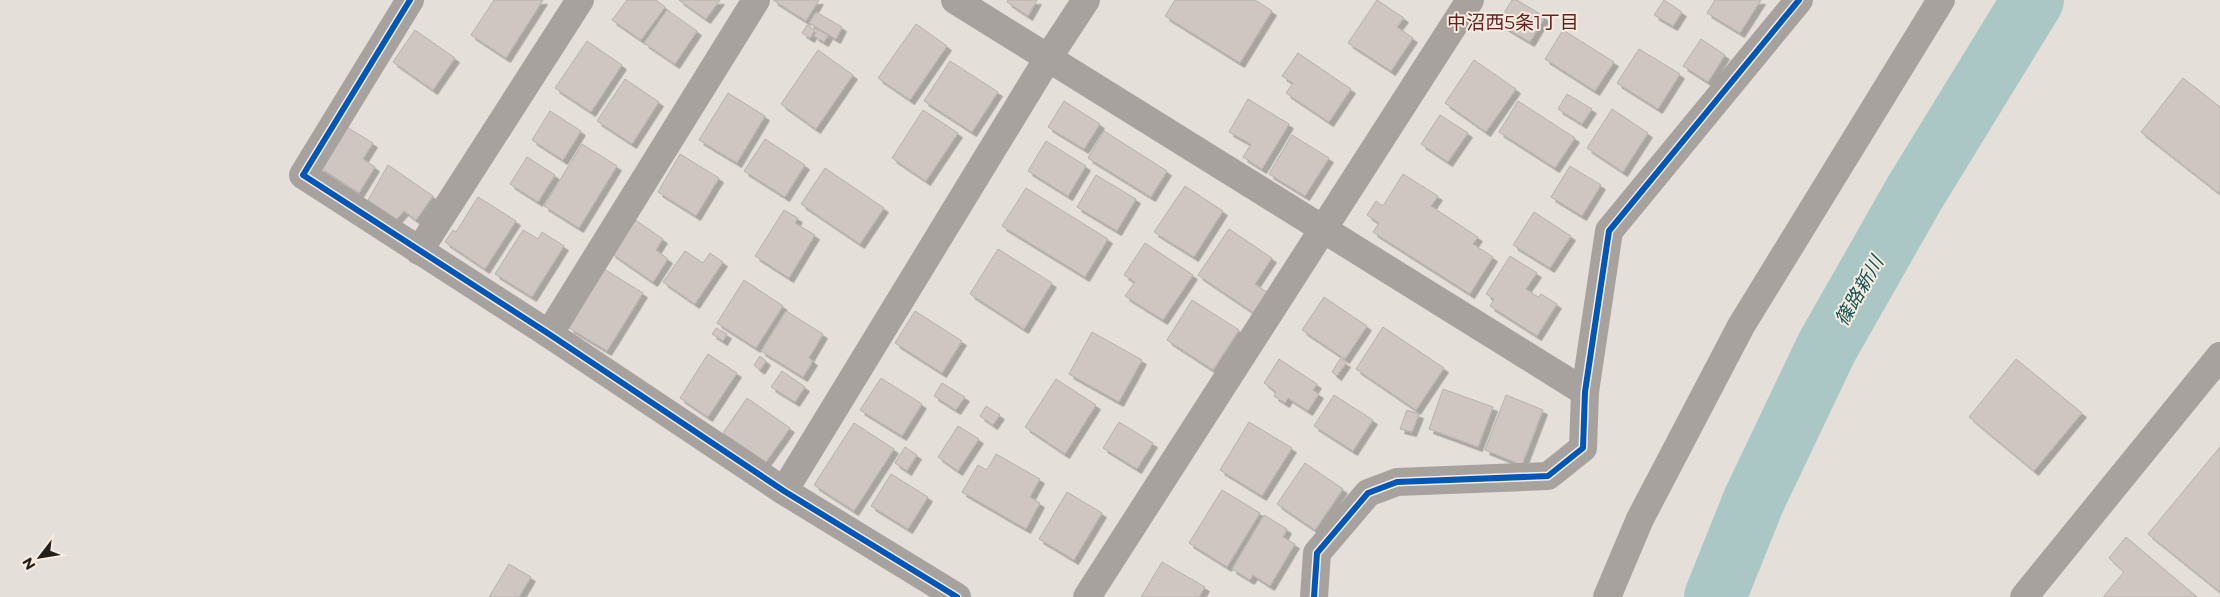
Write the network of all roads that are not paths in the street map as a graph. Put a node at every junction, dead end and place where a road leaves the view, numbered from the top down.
1 (410, 0) edge
2 (580, 0) edge
3 (756, 0) edge
4 (955, 0) edge
5 (1086, 0) edge
6 (1470, 0) edge
7 (1799, 0) edge
8 (1941, 0) edge
9 (1048, 58) junction
10 (1322, 229) junction
11 (419, 251) junction
12 (549, 334) junction
13 (2220, 356) edge
14 (1585, 392) junction
15 (784, 492) junction
16 (957, 597) edge
17 (1086, 597) edge
18 (1314, 597) edge
19 (1607, 597) edge
20 (2024, 597) edge

1 - 11 street
2 - 11 street
3 - 12 street
4 - 9 street
5 - 9 street
6 - 10 street
7 - 14 street
8 - 19 street
9 - 10 street
9 - 15 street
10 - 14 street
10 - 17 street
11 - 12 street
12 - 15 street
13 - 20 street
14 - 18 street
15 - 16 street

